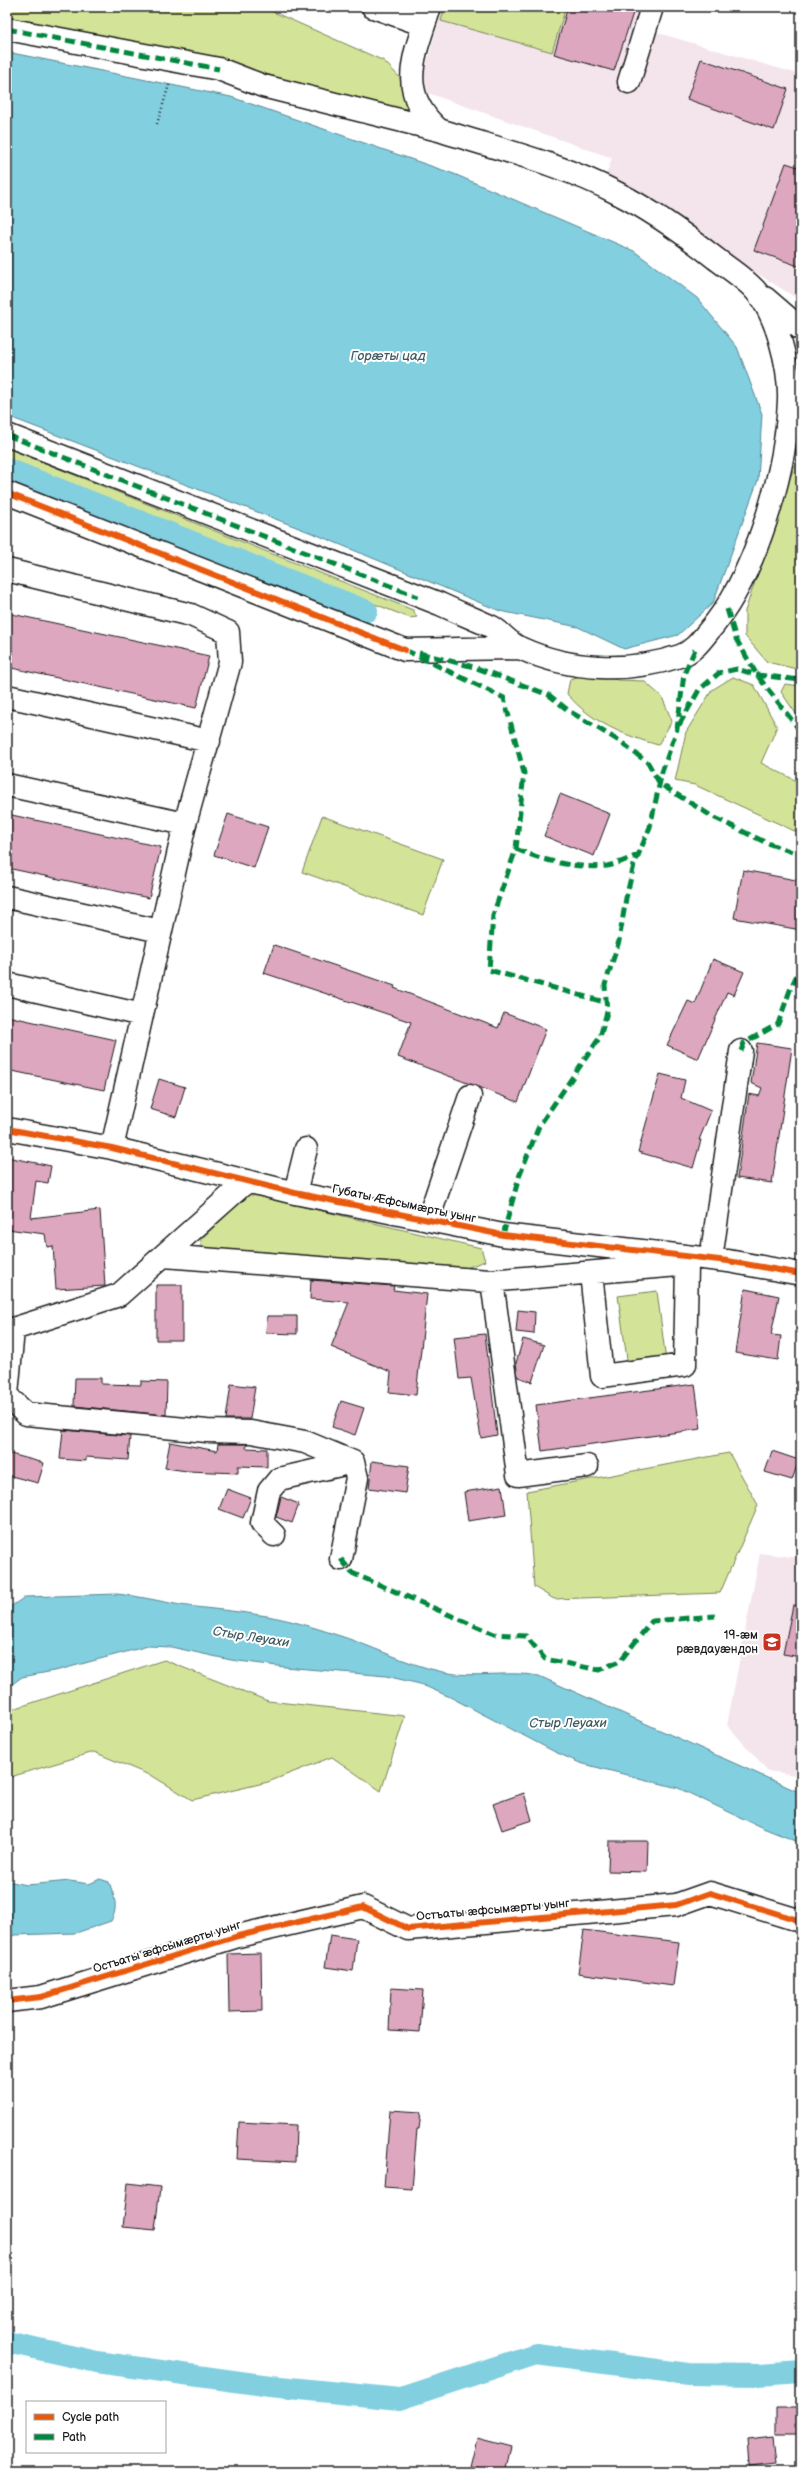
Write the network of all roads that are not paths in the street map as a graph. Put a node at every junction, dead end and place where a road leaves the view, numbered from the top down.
1 (373, 7) edge
2 (652, 7) edge
3 (427, 16) edge
4 (7, 29) edge
5 (630, 82) dead end
6 (439, 130) junction
7 (754, 289) junction
8 (801, 329) edge
9 (7, 435) edge
10 (7, 493) edge
11 (7, 570) edge
12 (518, 648) junction
13 (7, 696) edge
14 (209, 741) junction
15 (7, 786) edge
16 (185, 824) junction
17 (7, 897) edge
18 (160, 931) junction
19 (7, 984) edge
20 (142, 1015) junction
21 (741, 1051) dead end
22 (470, 1096) dead end
23 (7, 1129) edge
24 (112, 1148) junction
25 (306, 1149) dead end
26 (247, 1181) junction
27 (295, 1192) junction
28 (428, 1220) junction
29 (164, 1256) junction
30 (719, 1260) junction
31 (687, 1265) junction
32 (591, 1273) junction
33 (801, 1274) edge
34 (492, 1281) junction
35 (10, 1330) edge
36 (7, 1395) edge
37 (354, 1462) junction
38 (587, 1466) dead end
39 (274, 1535) dead end
40 (341, 1560) dead end
41 (801, 1921) edge
42 (7, 2001) edge

1 - 3 street
2 - 5 street
3 - 6 street
4 - 6 street
6 - 7 street
7 - 8 street
7 - 12 street
9 - 12 street
10 - 12 street
11 - 14 street
13 - 14 street
14 - 16 street
15 - 16 street
16 - 18 street
17 - 18 street
18 - 20 street
19 - 20 street
20 - 24 street
21 - 30 street
22 - 28 street
23 - 24 street, Губаты Æфсымæрты уынг
24 - 26 street, Губаты Æфсымæрты уынг
25 - 27 street
26 - 27 street, Губаты Æфсымæрты уынг
26 - 29 street
27 - 28 street, Губаты Æфсымæрты уынг
28 - 30 street, Губаты Æфсымæрты уынг
29 - 34 street
29 - 35 street
30 - 31 street
30 - 33 street, Губаты Æфсымæрты уынг
31 - 32 street
31 - 32 street
32 - 34 street
34 - 38 street
35 - 36 street
36 - 37 street
37 - 39 street
37 - 40 street
41 - 42 street, Остъаты æфсымæрты уынг

